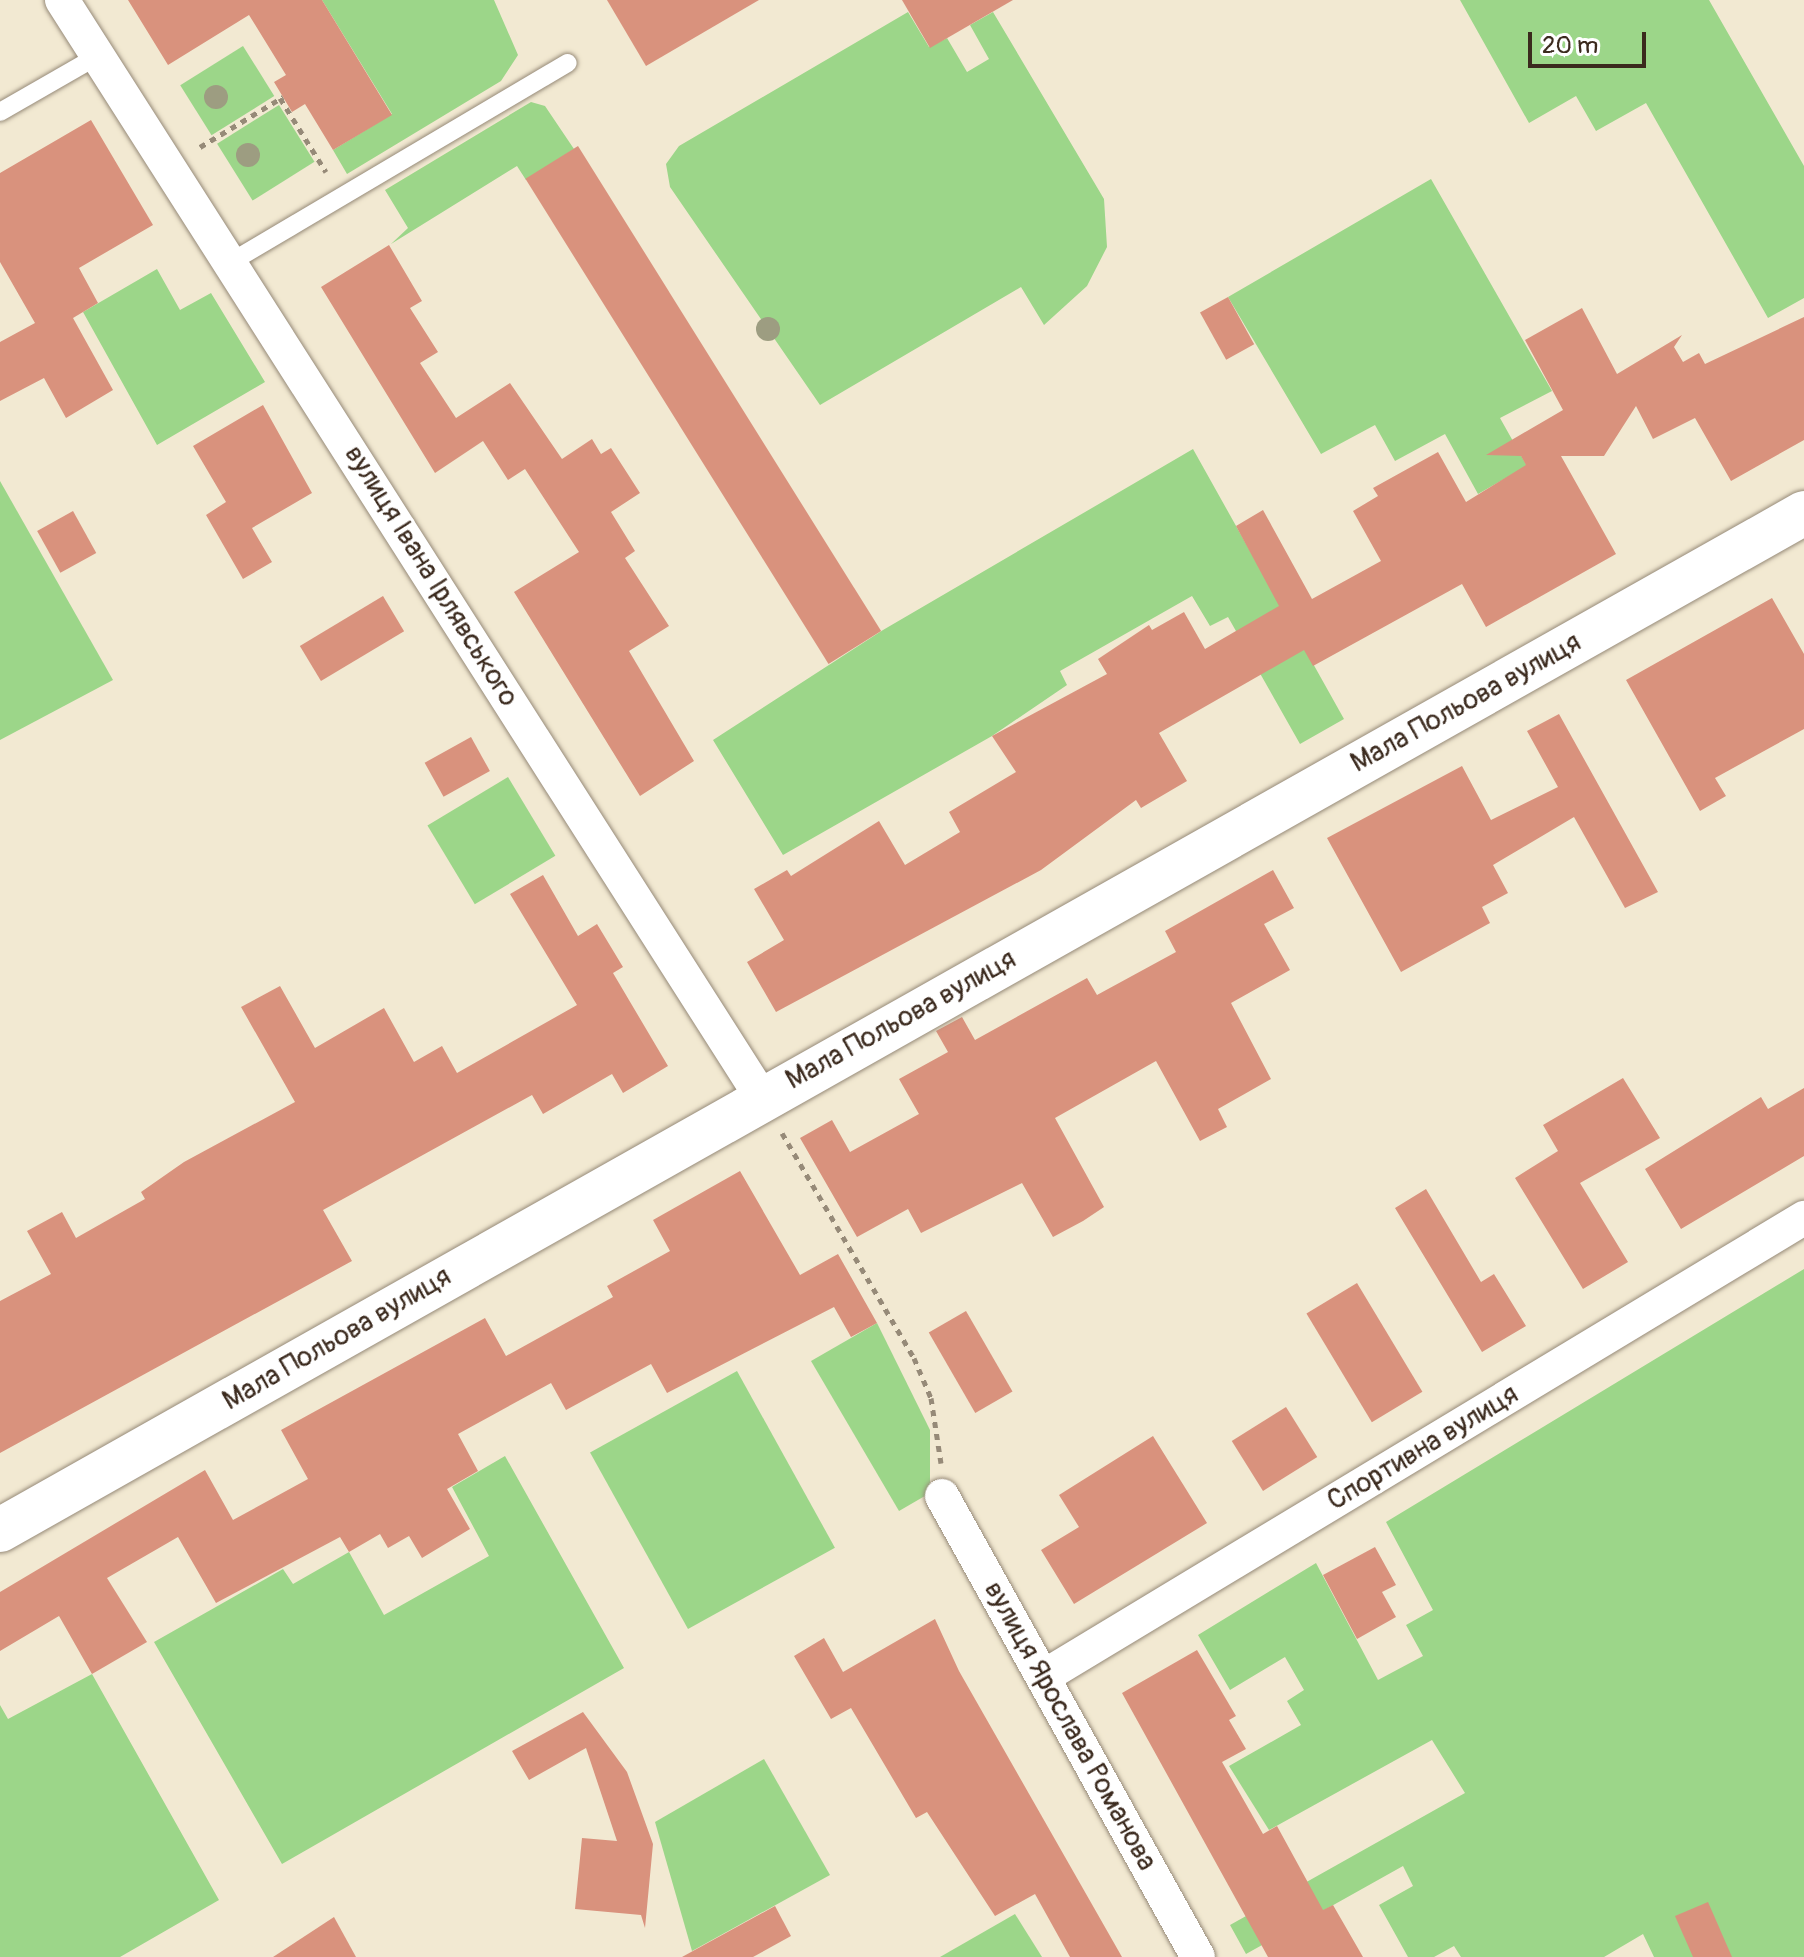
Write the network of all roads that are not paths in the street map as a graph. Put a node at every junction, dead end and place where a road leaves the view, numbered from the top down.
1 (62, 0) edge
2 (99, 55) junction
3 (567, 63) dead end
4 (0, 112) edge
5 (231, 262) junction
6 (1804, 513) edge
7 (762, 1098) junction
8 (1804, 1218) edge
9 (942, 1496) road end
10 (0, 1530) edge
11 (1043, 1677) junction
12 (1198, 1957) edge

1 - 2 street, вулиця Івана Ірлявського
2 - 4 lane
2 - 5 street, вулиця Івана Ірлявського
3 - 5 lane
5 - 7 street, вулиця Івана Ірлявського
6 - 7 street, Мала Польова вулиця
7 - 10 street, Мала Польова вулиця
8 - 11 street, Спортивна вулиця
9 - 11 street, вулиця Ярослава Романова
11 - 12 street, вулиця Ярослава Романова

